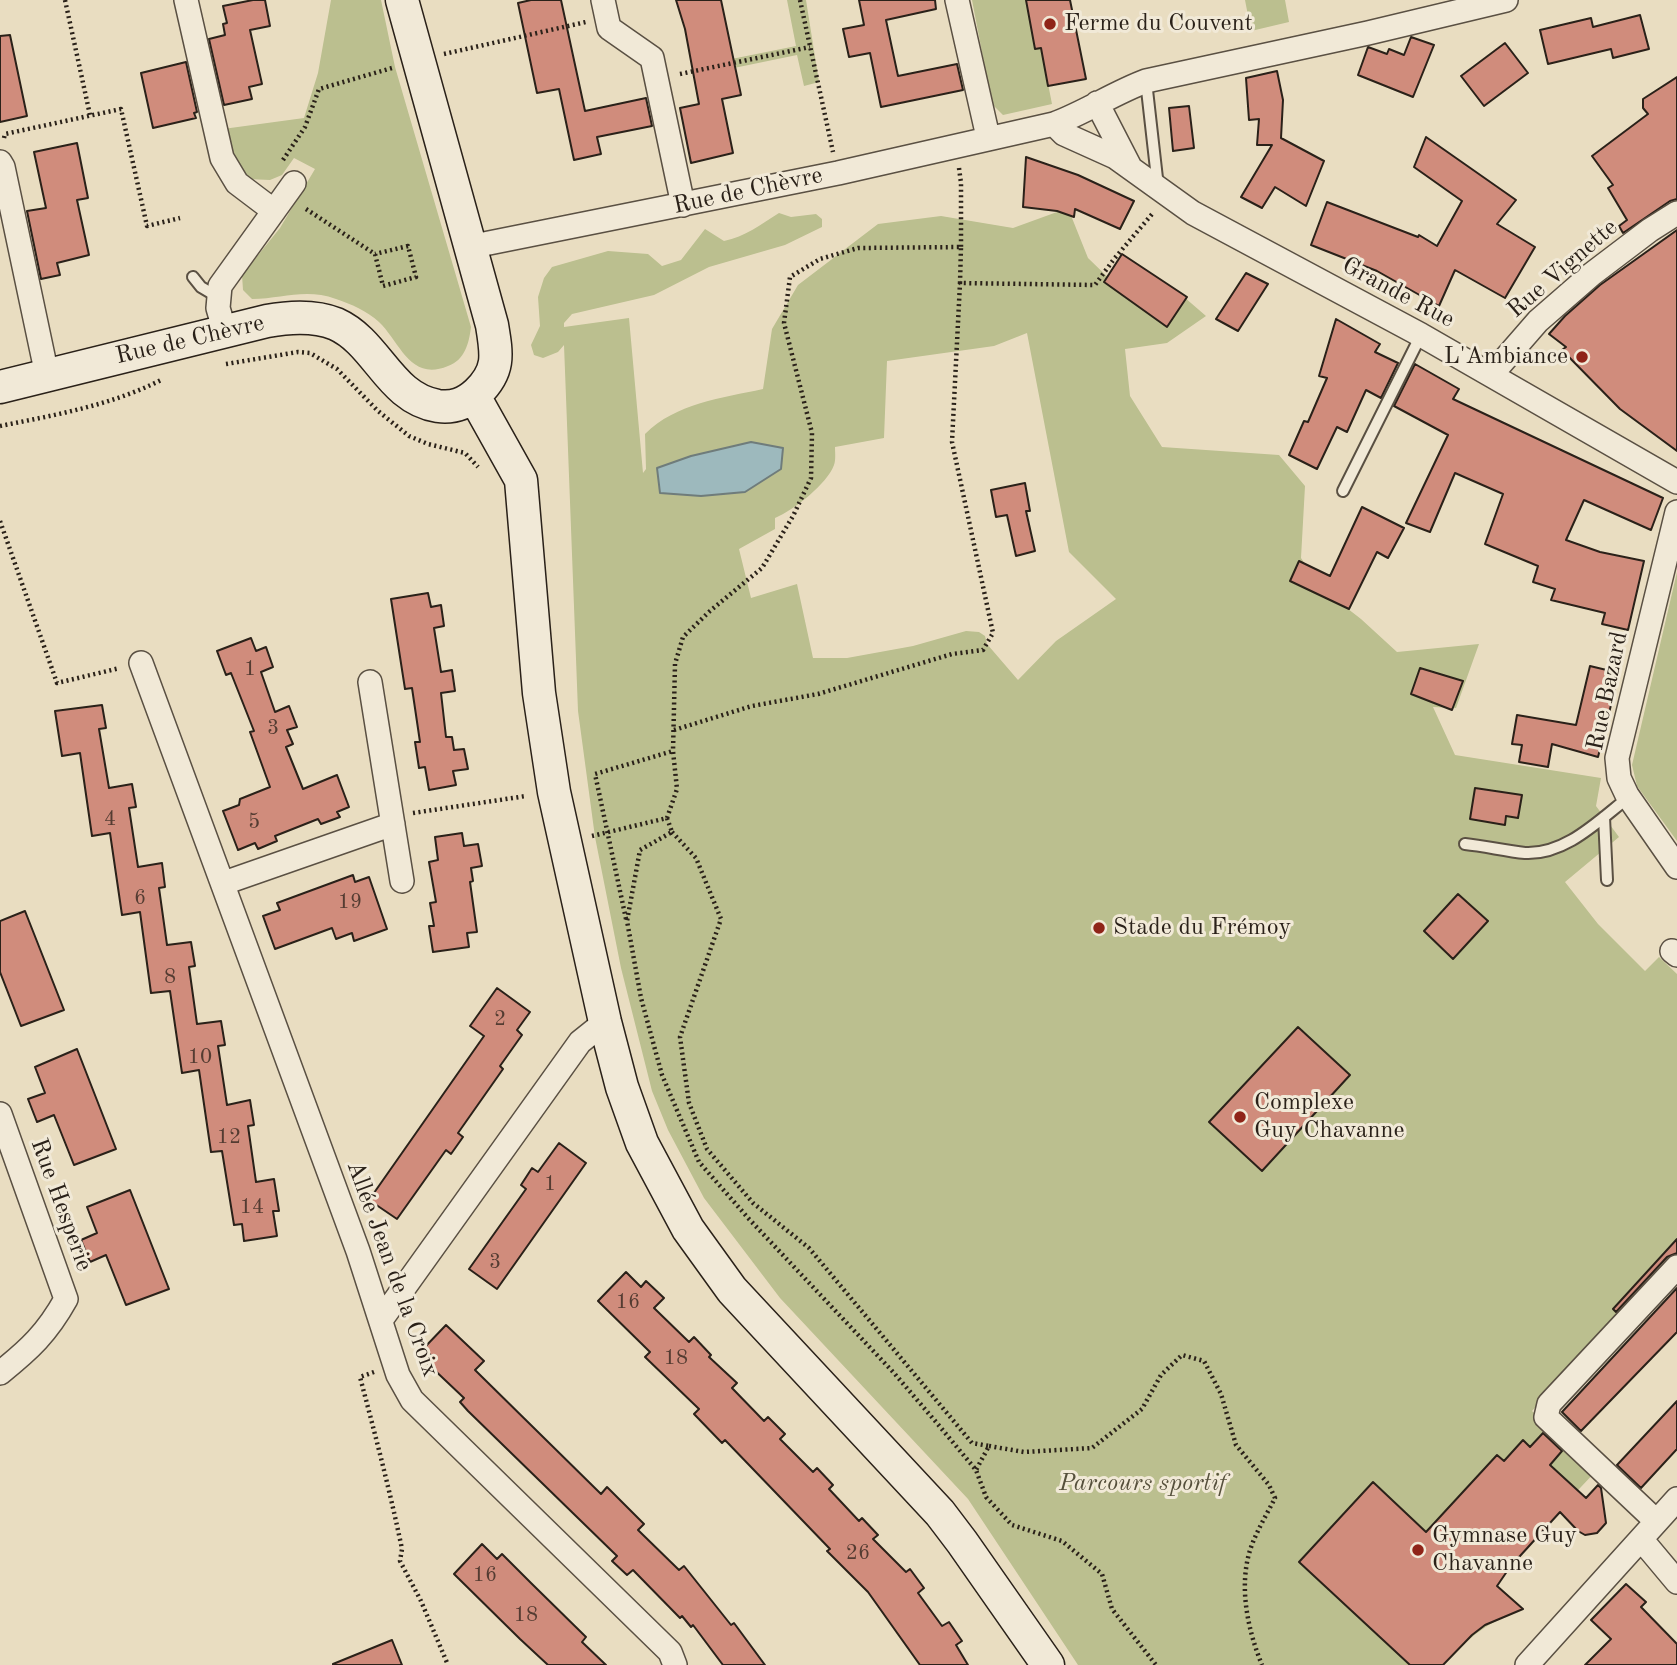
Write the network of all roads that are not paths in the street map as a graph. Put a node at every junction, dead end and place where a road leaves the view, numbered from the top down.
1 (186, 0) edge
2 (402, 0) edge
3 (603, 0) edge
4 (957, 0) edge
5 (1506, 0) edge
6 (1146, 81) junction
7 (1097, 103) junction
8 (1054, 124) junction
9 (988, 137) junction
10 (1, 152) edge
11 (1132, 170) junction
12 (1158, 190) junction
13 (683, 205) junction
14 (1677, 213) edge
15 (469, 247) junction
16 (193, 277) dead end
17 (218, 298) junction
18 (225, 332) junction
19 (1421, 335) junction
20 (47, 375) junction
21 (1491, 375) junction
22 (0, 387) edge
23 (474, 396) junction
24 (1677, 481) edge
25 (1343, 491) dead end
26 (1677, 512) edge
27 (141, 663) road end
28 (370, 681) dead end
29 (1629, 797) junction
30 (1604, 817) junction
31 (392, 820) junction
32 (1465, 844) dead end
33 (1677, 867) edge
34 (1607, 880) dead end
35 (402, 881) dead end
36 (224, 883) junction
37 (605, 1022) junction
38 (0, 1114) edge
39 (1677, 1267) edge
40 (381, 1320) junction
41 (0, 1373) edge
42 (1677, 1499) edge
43 (1657, 1521) junction
44 (1640, 1539) junction
45 (1677, 1581) edge
46 (1041, 1662) edge
47 (675, 1665) edge
48 (1527, 1665) edge

1 - 17 street
2 - 15 street
3 - 13 street
4 - 9 street
5 - 6 street, Rue de Chèvre
6 - 7 street, Rue de Chèvre
6 - 12 lane
7 - 8 street, Rue de Chèvre
7 - 11 street, Grande Rue
8 - 9 street, Rue de Chèvre
8 - 11 street, Grande Rue
9 - 13 street, Rue de Chèvre
10 - 20 street
11 - 12 street, Grande Rue
12 - 19 street, Grande Rue
13 - 15 street, Rue de Chèvre
14 - 21 street, Rue Vignette
15 - 23 street
16 - 17 lane
17 - 18 street
18 - 20 street, Rue de Chèvre
18 - 23 street, Rue de Chèvre
19 - 21 street, Grande Rue
19 - 25 lane
20 - 22 street, Rue de Chèvre
21 - 24 street, Grande Rue
23 - 37 street
26 - 29 street, Rue Bazard
27 - 36 street, Allée Jean de la Croix
28 - 31 street
29 - 30 lane
29 - 33 street, Rue Bazard
30 - 32 lane
30 - 34 lane
31 - 35 street
31 - 36 street
36 - 40 street, Allée Jean de la Croix
37 - 40 street
37 - 46 street
38 - 41 street, Rue Hesperie
39 - 43 street
40 - 47 street, Allée Jean de la Croix
42 - 43 street
43 - 44 street
44 - 45 street
44 - 48 street

